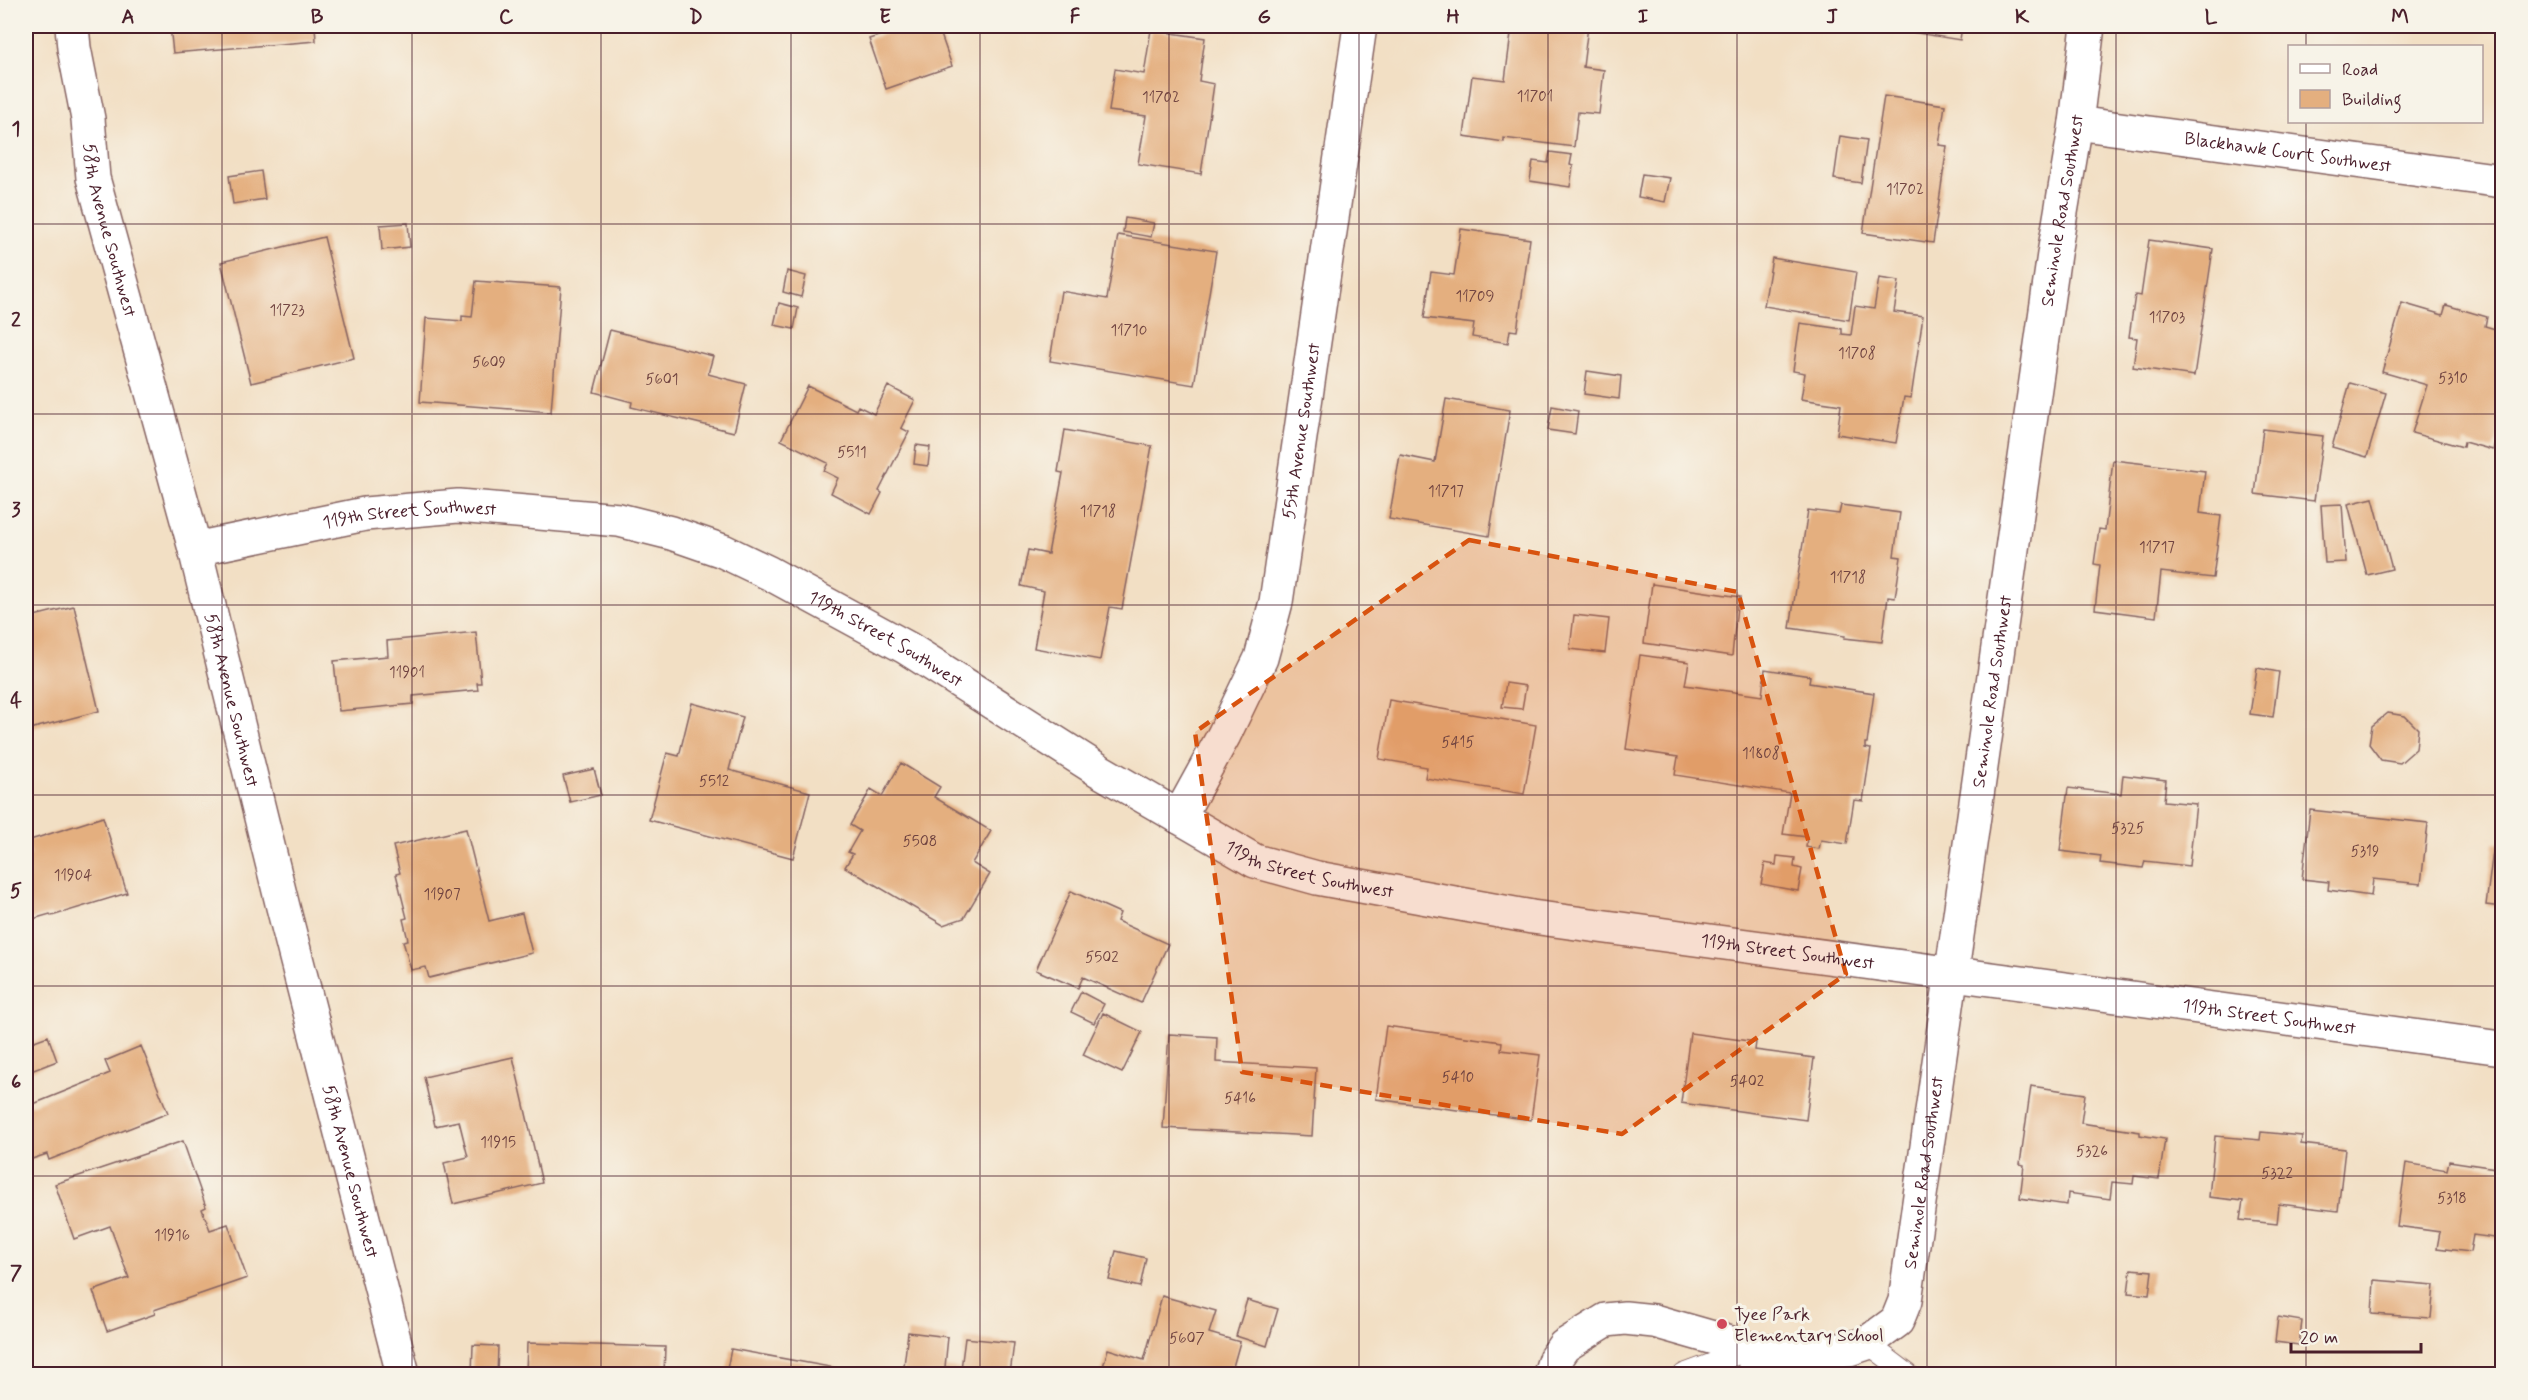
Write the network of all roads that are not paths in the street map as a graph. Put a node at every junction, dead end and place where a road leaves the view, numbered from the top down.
1 (72, 26) edge
2 (1360, 26) edge
3 (2088, 26) edge
4 (2076, 123) junction
5 (2502, 181) edge
6 (195, 549) junction
7 (1179, 817) junction
8 (1951, 972) junction
9 (2502, 1048) edge
10 (1868, 1343) junction
11 (1750, 1362) edge
12 (403, 1374) edge
13 (1550, 1374) edge
14 (1684, 1374) edge
15 (1908, 1374) edge

1 - 6 street, 58th Avenue Southwest
2 - 7 street, 55th Avenue Southwest
3 - 4 street, Seminole Road Southwest
4 - 5 street, Blackhawk Court Southwest
4 - 8 street, Seminole Road Southwest
6 - 7 street, 119th Street Southwest
6 - 12 street, 58th Avenue Southwest
7 - 8 street, 119th Street Southwest
8 - 9 street, 119th Street Southwest
8 - 10 street, Seminole Road Southwest
10 - 11 street
10 - 15 lane
11 - 13 street
11 - 14 lane

